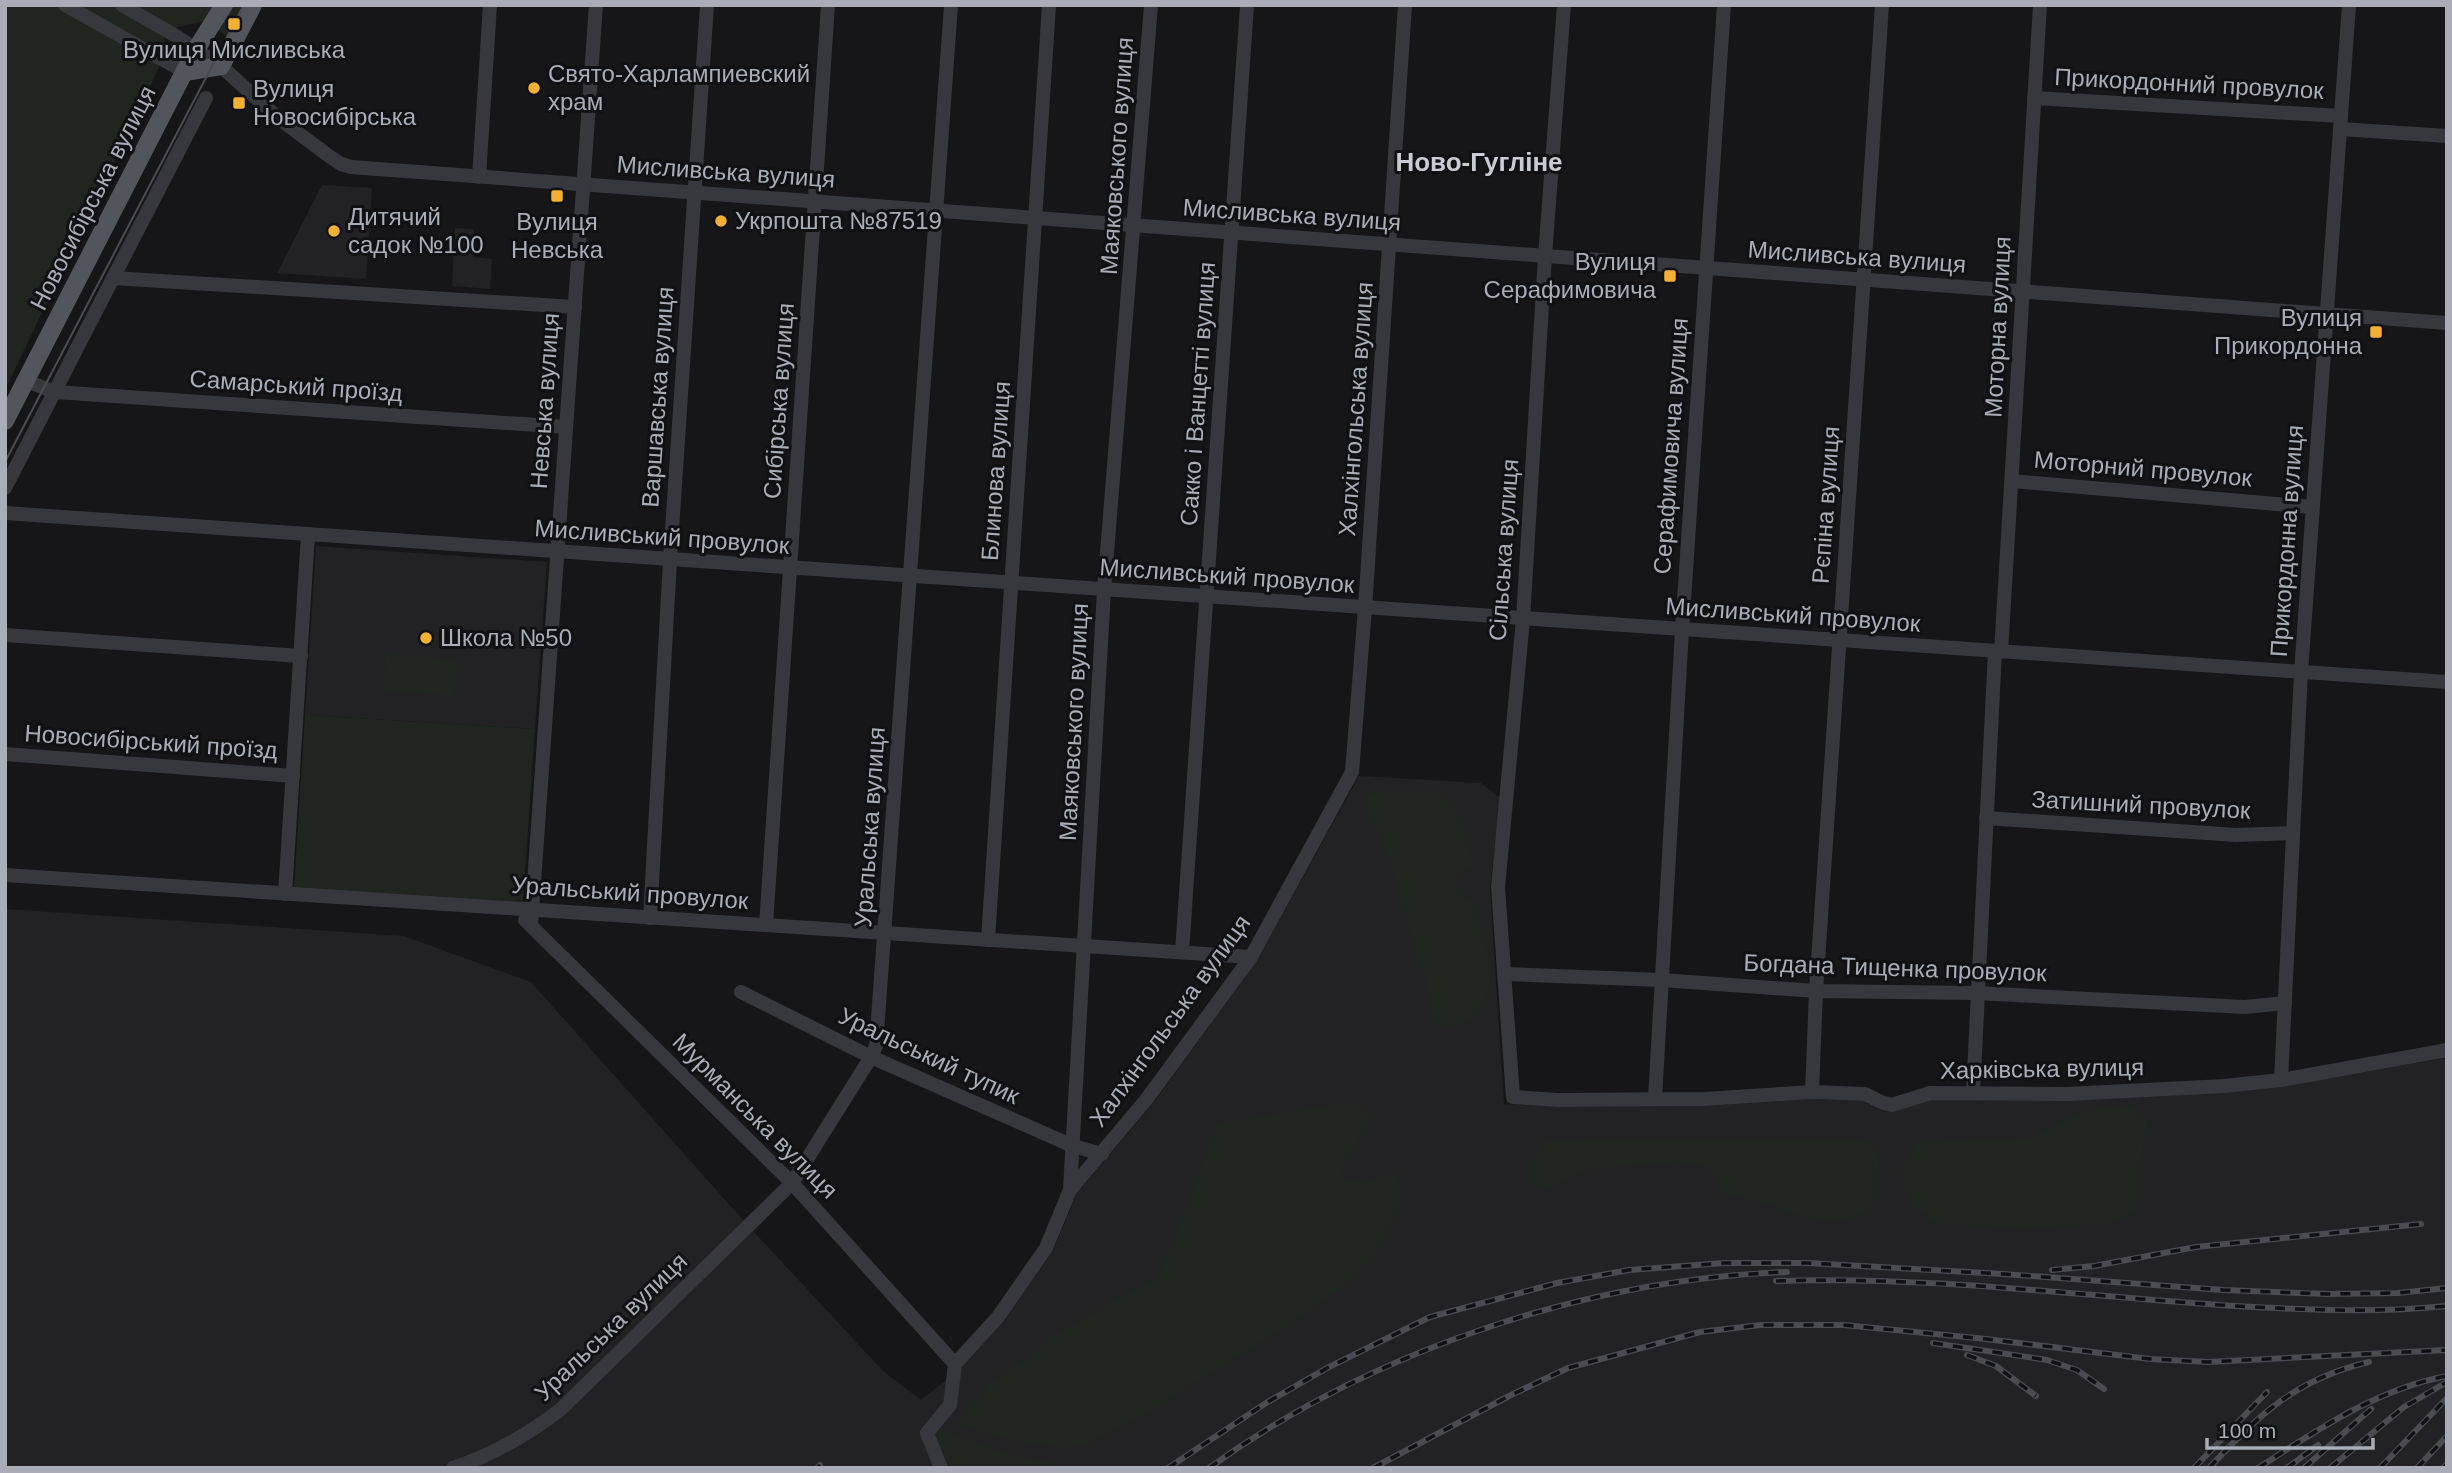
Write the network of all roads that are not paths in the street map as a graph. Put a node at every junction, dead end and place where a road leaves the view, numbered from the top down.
1 (65, 5) edge
2 (122, 5) edge
3 (223, 5) edge
4 (253, 5) edge
5 (490, 5) edge
6 (596, 5) edge
7 (707, 5) edge
8 (828, 5) edge
9 (951, 5) edge
10 (1049, 5) edge
11 (1151, 5) edge
12 (1247, 5) edge
13 (1405, 5) edge
14 (1564, 5) edge
15 (1724, 5) edge
16 (1882, 5) edge
17 (2040, 5) edge
18 (2349, 5) edge
19 (205, 34) junction
20 (177, 37) junction
21 (195, 51) junction
22 (220, 66) junction
23 (186, 72) junction
24 (206, 98) dead end
25 (2035, 98) junction
26 (2340, 122) junction
27 (2447, 136) edge
28 (479, 177) junction
29 (583, 184) junction
30 (695, 193) junction
31 (814, 202) junction
32 (936, 211) junction
33 (1035, 218) junction
34 (1135, 226) junction
35 (1231, 233) junction
36 (1390, 245) junction
37 (1545, 256) junction
38 (1706, 268) junction
39 (113, 278) junction
40 (1864, 280) junction
41 (2024, 292) junction
42 (575, 307) junction
43 (2326, 314) junction
44 (2447, 323) edge
45 (26, 381) junction
46 (55, 392) junction
47 (5, 421) edge
48 (566, 427) junction
49 (2012, 481) junction
50 (5, 488) edge
51 (2312, 507) junction
52 (5, 513) edge
53 (308, 535) junction
54 (557, 552) junction
55 (670, 560) junction
56 (791, 568) junction
57 (910, 577) junction
58 (1012, 584) junction
59 (1104, 590) junction
60 (1206, 597) junction
61 (1365, 608) junction
62 (1523, 619) junction
63 (1682, 630) junction
64 (5, 635) edge
65 (1840, 641) junction
66 (1998, 651) junction
67 (300, 656) junction
68 (2301, 672) junction
69 (2447, 682) edge
70 (5, 754) edge
71 (293, 776) junction
72 (1986, 818) junction
73 (2293, 833) junction
74 (5, 875) edge
75 (285, 894) junction
76 (514, 909) joint
77 (531, 917) junction
78 (650, 918) junction
79 (766, 925) junction
80 (885, 933) junction
81 (988, 940) junction
82 (1084, 946) junction
83 (1182, 953) junction
84 (1251, 957) junction
85 (1504, 974) junction
86 (1661, 979) junction
87 (1816, 991) junction
88 (741, 992) dead end
89 (1976, 993) junction
90 (2285, 1003) junction
91 (2447, 1050) edge
92 (872, 1057) junction
93 (2281, 1080) junction
94 (1812, 1092) junction
95 (1973, 1093) junction
96 (1513, 1097) joint
97 (1655, 1099) junction
98 (1073, 1146) junction
99 (1102, 1154) junction
100 (792, 1183) junction
101 (1070, 1190) junction
102 (954, 1364) junction
103 (453, 1468) edge
104 (941, 1468) edge

1 - 23 street
2 - 20 street, Мисливська вулиця
3 - 19 main road, Новосибірська вулиця
4 - 22 main road
5 - 28 street
6 - 29 street, Невська вулиця
7 - 30 street, Варшавська вулиця
8 - 31 street, Сибірська вулиця
9 - 32 street, Уральська вулиця
10 - 33 street, Блинова вулиця
11 - 34 street, Маяковського вулиця
12 - 35 street, Сакко і Ванцетті вулиця
13 - 36 street, Халхінгольська вулиця
14 - 37 street, Сільська вулиця
15 - 38 street, Серафимовича вулиця
16 - 40 street, Рєпіна вулиця
17 - 25 street, Моторна вулиця
18 - 26 street, Прикордонна вулиця
19 - 20 street
19 - 21 main road, Новосибірська вулиця
20 - 21 street, Мисливська вулиця
21 - 22 street, Мисливська вулиця
21 - 23 main road, Новосибірська вулиця
22 - 23 main road, Новосибірська вулиця
22 - 28 street, Мисливська вулиця
23 - 45 main road, Новосибірська вулиця
24 - 39 street
25 - 26 street, Прикордонний провулок
25 - 41 street, Моторна вулиця
26 - 27 street, Прикордонний провулок
26 - 43 street, Прикордонна вулиця
28 - 29 street, Мисливська вулиця
29 - 30 street, Мисливська вулиця
29 - 42 street, Невська вулиця
30 - 31 street, Мисливська вулиця
30 - 55 street, Варшавська вулиця
31 - 32 street, Мисливська вулиця
31 - 56 street, Сибірська вулиця
32 - 33 street, Мисливська вулиця
32 - 57 street, Уральська вулиця
33 - 34 street, Мисливська вулиця
33 - 58 street, Блинова вулиця
34 - 35 street, Мисливська вулиця
34 - 59 street, Маяковського вулиця
35 - 36 street, Мисливська вулиця
35 - 60 street, Сакко і Ванцетті вулиця
36 - 37 street, Мисливська вулиця
36 - 61 street, Халхінгольська вулиця
37 - 38 street, Мисливська вулиця
37 - 62 street, Сільська вулиця
38 - 40 street, Мисливська вулиця
38 - 63 street, Серафимовича вулиця
39 - 42 street
39 - 46 street
40 - 41 street, Мисливська вулиця
40 - 65 street, Рєпіна вулиця
41 - 43 street, Мисливська вулиця
41 - 49 street, Моторна вулиця
42 - 48 street, Невська вулиця
43 - 44 street, Мисливська вулиця
43 - 51 street, Прикордонна вулиця
45 - 46 street, Самарський проїзд
45 - 47 main road, Новосибірська вулиця
46 - 48 street, Самарський проїзд
46 - 50 street
48 - 54 street, Невська вулиця
49 - 51 street, Моторний провулок
49 - 66 street, Моторна вулиця
51 - 68 street, Прикордонна вулиця
52 - 53 street, Мисливський провулок
53 - 54 street, Мисливський провулок
53 - 67 street
54 - 55 street, Мисливський провулок
54 - 77 street, Невська вулиця
55 - 56 street, Мисливський провулок
55 - 78 street, Варшавська вулиця
56 - 57 street, Мисливський провулок
56 - 79 street, Сибірська вулиця
57 - 58 street, Мисливський провулок
57 - 80 street, Уральська вулиця
58 - 59 street, Мисливський провулок
58 - 81 street, Блинова вулиця
59 - 60 street, Мисливський провулок
59 - 82 street, Маяковського вулиця
60 - 61 street, Мисливський провулок
60 - 83 street, Сакко і Ванцетті вулиця
61 - 62 street, Мисливський провулок
61 - 84 street, Халхінгольська вулиця
62 - 63 street, Мисливський провулок
62 - 85 street, Сільська вулиця
63 - 65 street, Мисливський провулок
63 - 86 street, Серафимовича вулиця
64 - 67 street
65 - 66 street, Мисливський провулок
65 - 87 street, Рєпіна вулиця
66 - 68 street, Мисливський провулок
66 - 72 street, Моторна вулиця
67 - 71 street
68 - 69 street, Мисливський провулок
68 - 73 street, Прикордонна вулиця
70 - 71 street, Новосибірський проїзд
71 - 75 street
72 - 73 street, Затишний провулок
72 - 89 street, Моторна вулиця
73 - 90 street, Прикордонна вулиця
74 - 75 street, Уральський провулок
75 - 76 street, Уральський провулок
76 - 77 street, Мурманська вулиця
77 - 78 street, Уральський провулок
77 - 100 street, Мурманська вулиця
78 - 79 street, Уральський провулок
79 - 80 street, Уральський провулок
80 - 81 street, Уральський провулок
80 - 92 street, Уральська вулиця
81 - 82 street, Уральський провулок
82 - 83 street, Уральський провулок
82 - 98 street, Маяковського вулиця
83 - 84 street, Уральський провулок
84 - 99 street, Халхінгольська вулиця
85 - 86 street, Богдана Тищенка провулок
85 - 96 street, Сільська вулиця
86 - 87 street, Богдана Тищенка провулок
86 - 97 street, Серафимовича вулиця
87 - 89 street, Богдана Тищенка провулок
87 - 94 street, Рєпіна вулиця
88 - 92 street, Уральський тупик
89 - 90 street, Богдана Тищенка провулок
89 - 95 street, Моторна вулиця
90 - 93 street, Прикордонна вулиця
91 - 93 street, Харківська вулиця
92 - 98 street, Уральський тупик
92 - 100 street, Уральська вулиця
93 - 95 street, Харківська вулиця
94 - 95 street, Харківська вулиця
94 - 97 street, Харківська вулиця
96 - 97 street, Харківська вулиця
98 - 99 street, Уральський тупик
98 - 101 street, Маяковського вулиця
99 - 101 street, Халхінгольська вулиця
100 - 102 street, Мурманська вулиця
100 - 103 street, Уральська вулиця
101 - 102 street, Маяковського вулиця
102 - 104 street

